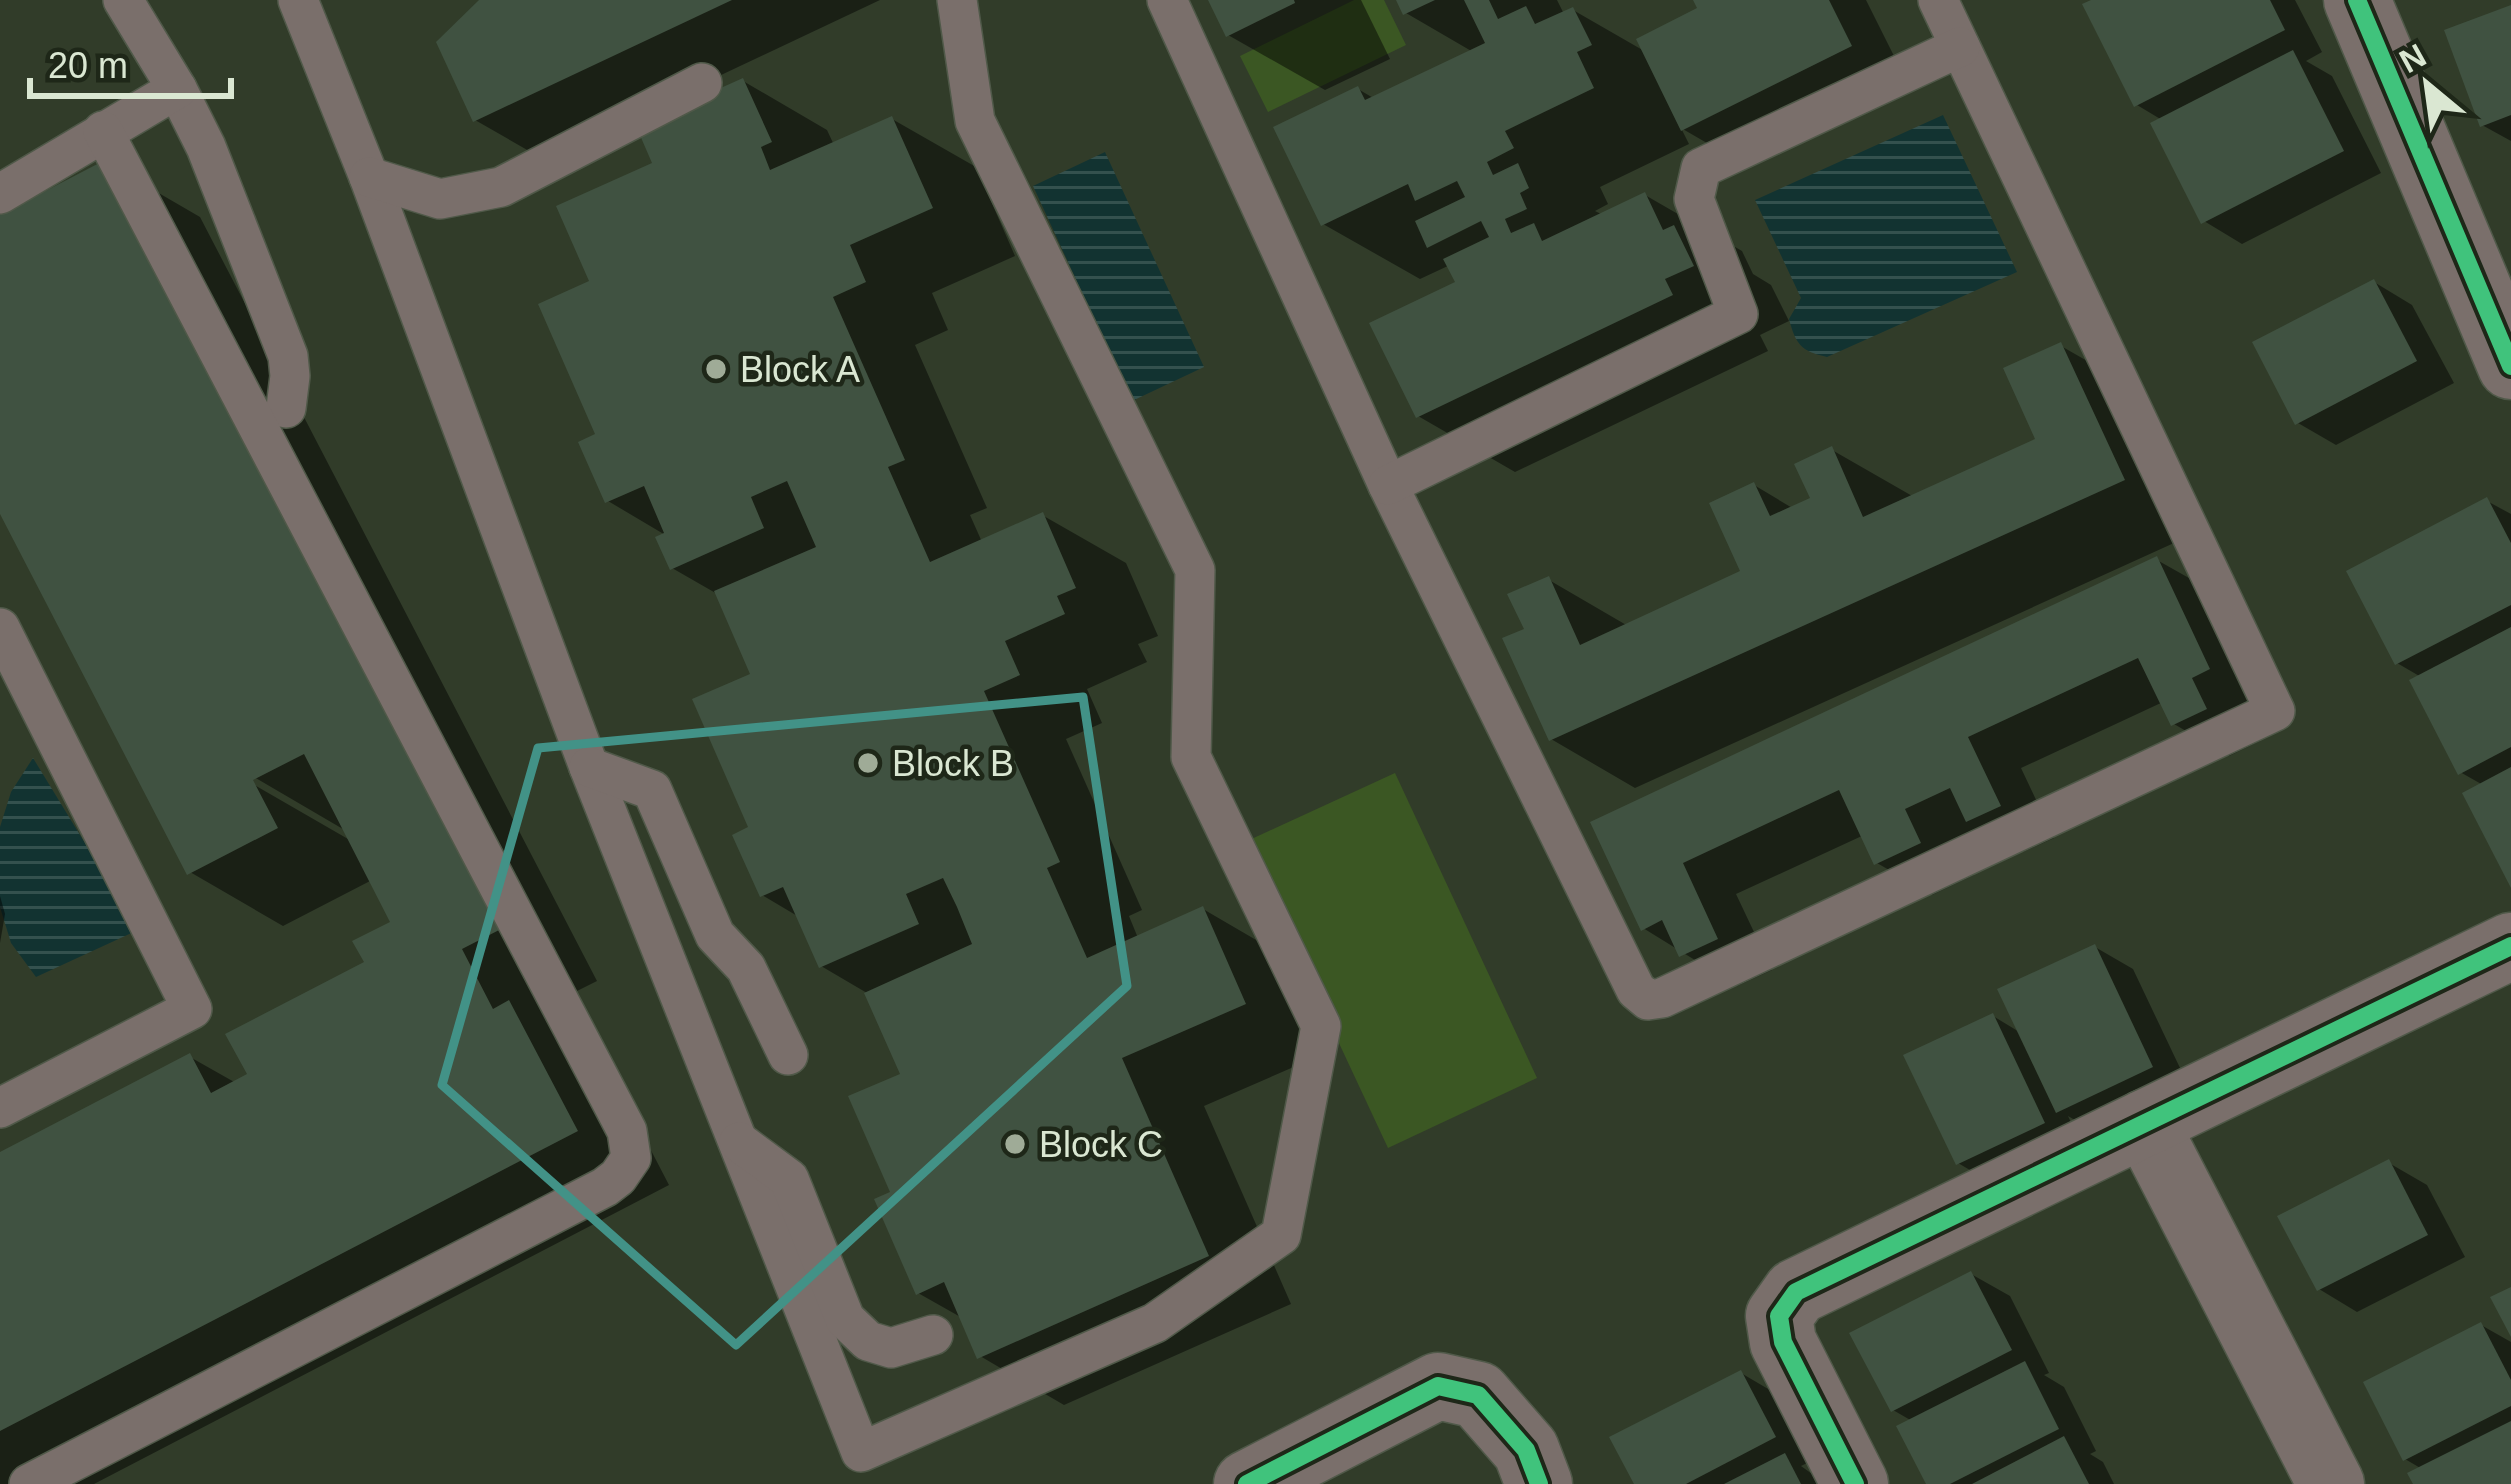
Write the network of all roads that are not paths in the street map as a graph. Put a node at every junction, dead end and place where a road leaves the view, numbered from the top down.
1 (123, 0) edge
2 (298, 0) edge
3 (957, 0) edge
4 (1167, 0) edge
5 (1938, 0) edge
6 (2357, 0) edge
7 (1960, 46) junction
8 (702, 83) dead end
9 (177, 88) junction
10 (103, 131) junction
11 (369, 177) junction
12 (0, 194) edge
13 (2511, 366) edge
14 (286, 408) dead end
15 (1388, 485) junction
16 (0, 628) edge
17 (589, 767) junction
18 (2511, 946) edge
19 (788, 1054) dead end
20 (0, 1108) edge
21 (2145, 1123) junction
22 (738, 1141) junction
23 (933, 1335) dead end
24 (29, 1484) edge
25 (1247, 1484) edge
26 (1539, 1484) edge
27 (1855, 1484) edge
28 (2331, 1484) edge

1 - 9 lane
2 - 11 lane
3 - 22 lane
4 - 15 lane
5 - 7 lane
6 - 13 street
7 - 15 lane
7 - 15 lane
8 - 11 lane
9 - 10 lane
9 - 14 lane
10 - 12 lane
10 - 24 lane
11 - 17 lane
16 - 20 lane
17 - 19 lane
17 - 22 lane
18 - 21 street
21 - 27 street
21 - 28 street
22 - 23 lane
25 - 26 street

